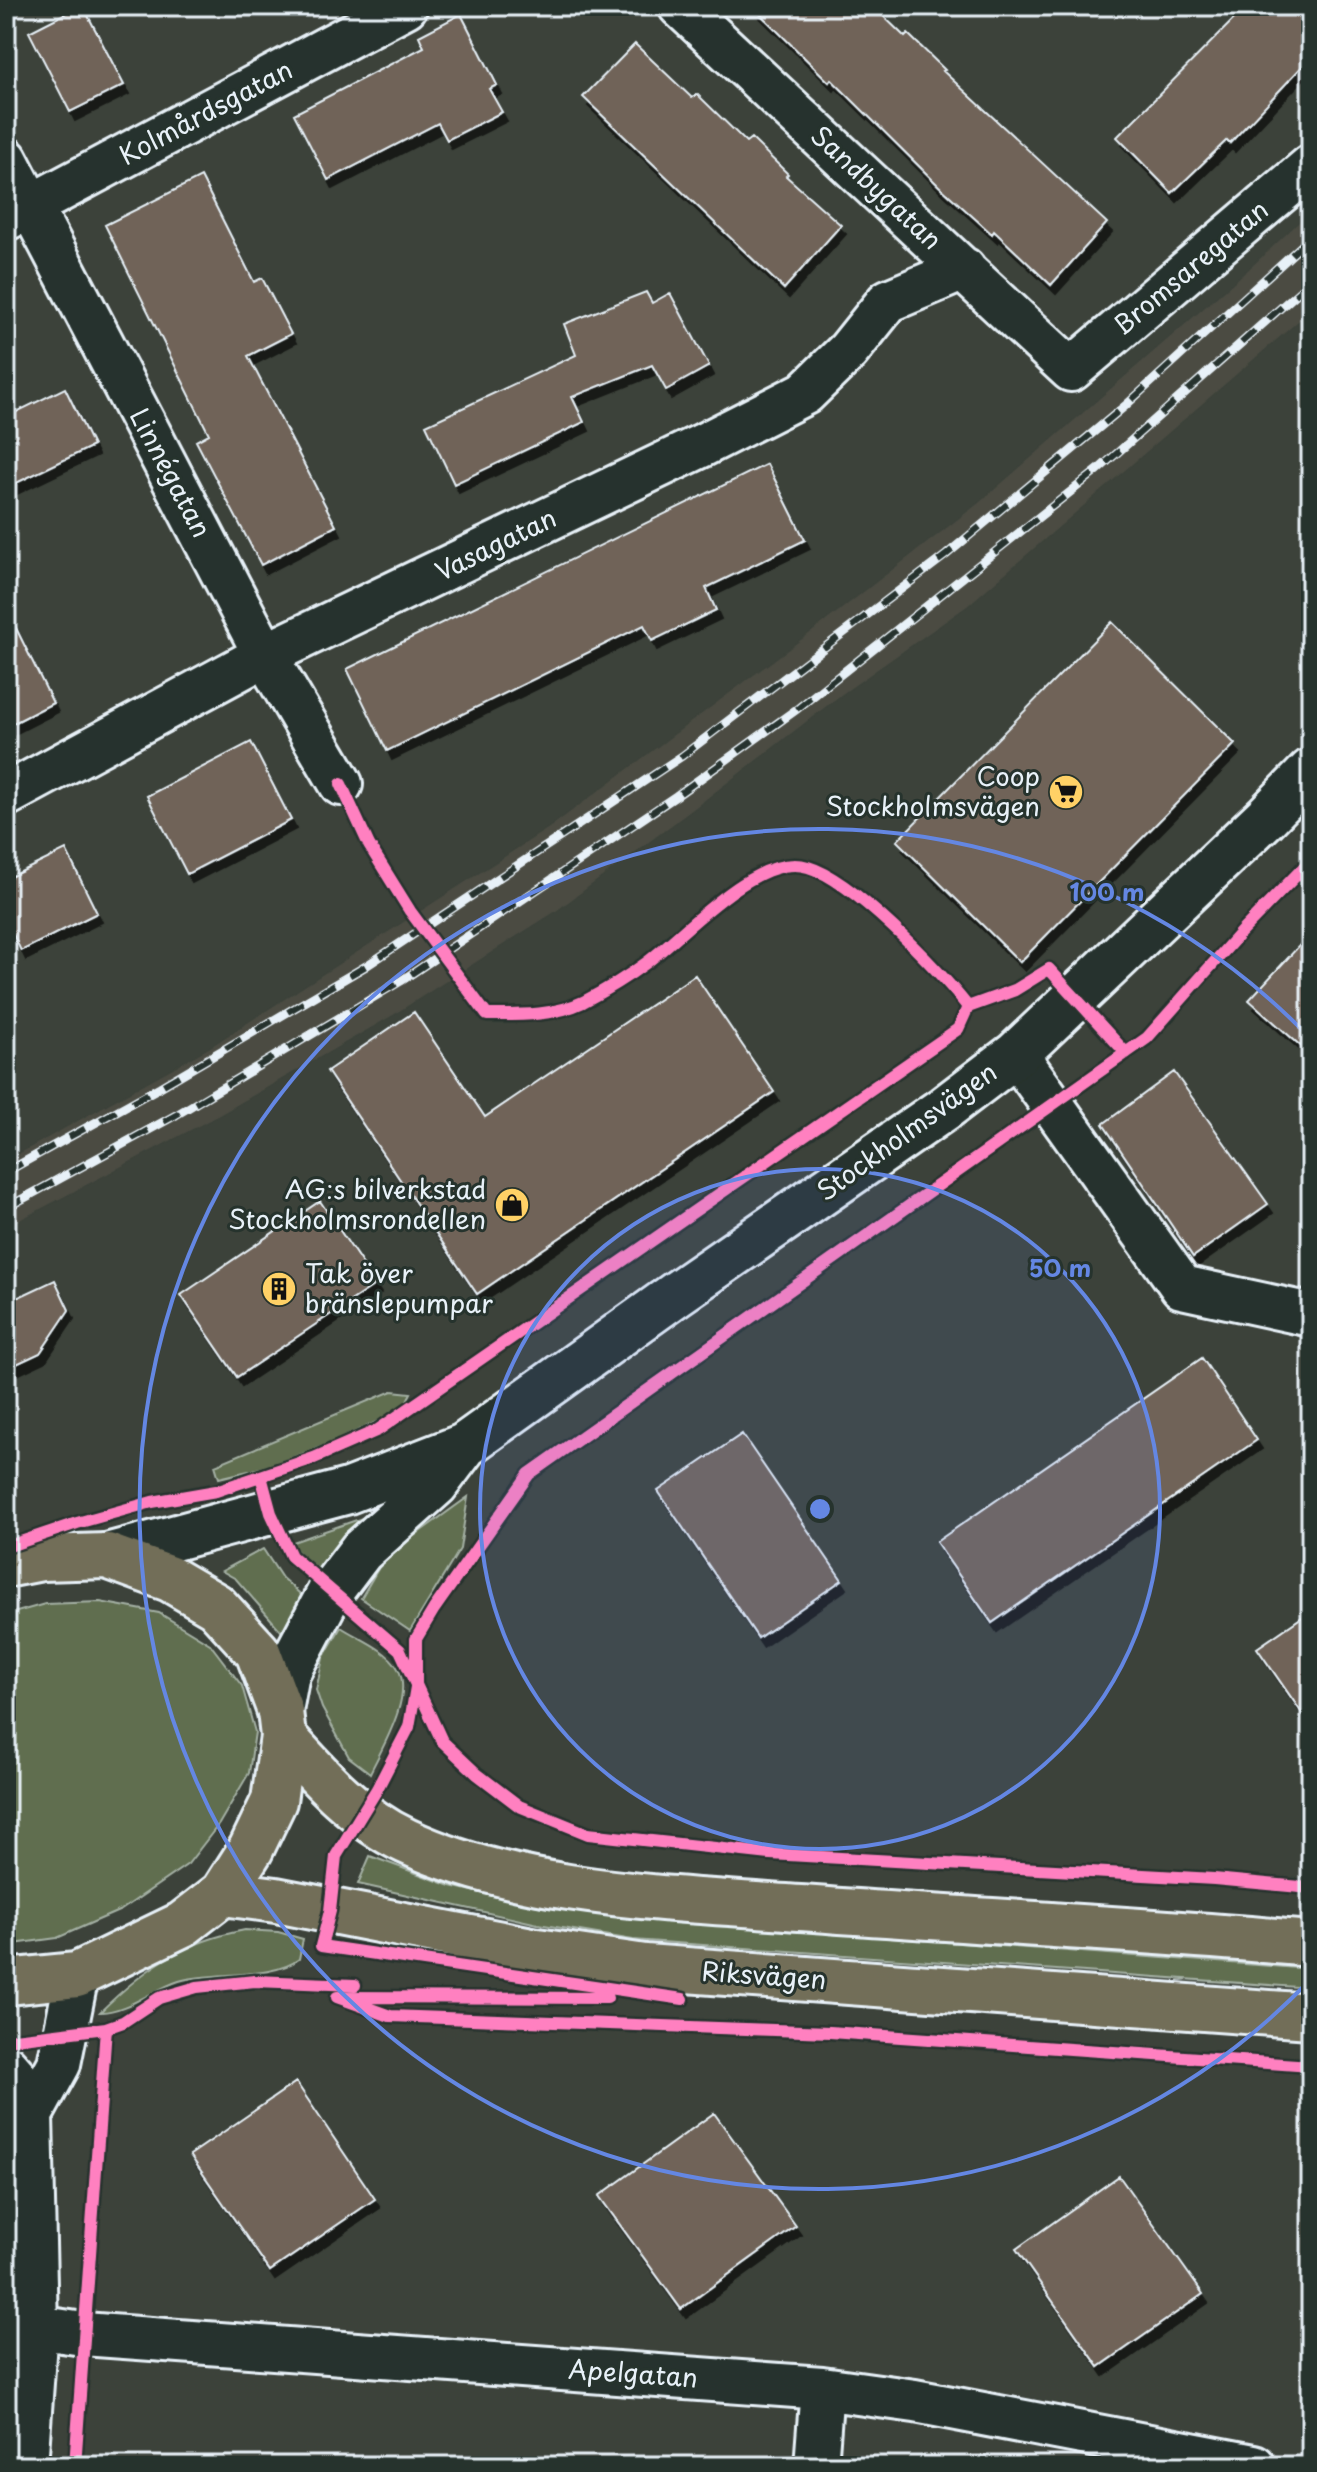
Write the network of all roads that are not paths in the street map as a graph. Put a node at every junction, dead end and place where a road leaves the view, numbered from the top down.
1 (406, 6) edge
2 (680, 6) edge
3 (6, 159) edge
4 (1311, 166) edge
5 (19, 213) edge
6 (964, 269) junction
7 (1071, 370) joint
8 (265, 655) junction
9 (1311, 771) edge
10 (341, 784) dead end
11 (6, 795) edge
12 (1016, 1054) junction
13 (1311, 1315) edge
14 (464, 1446) junction
15 (107, 1556) junction
16 (6, 1565) edge
17 (281, 1723) junction
18 (223, 1893) junction
19 (1311, 1944) edge
20 (77, 1975) junction
21 (6, 1982) edge
22 (1311, 2016) edge
23 (6, 2066) edge
24 (31, 2115) junction
25 (21, 2330) edge
26 (822, 2388) junction
27 (26, 2466) edge
28 (816, 2466) edge
29 (1254, 2466) edge

1 - 5 street, Kolmårdsgatan
2 - 6 street, Sandbygatan
3 - 5 street, Linnégatan
4 - 7 street, Bromsaregatan
5 - 8 street, Linnégatan
6 - 7 street, Sandbygatan
6 - 8 street, Vasagatan
8 - 10 street, Linnégatan
8 - 11 street, Vasagatan
9 - 12 main road, Stockholmsvägen
12 - 13 street
12 - 14 main road, Stockholmsvägen
14 - 15 main road, Stockholmsvägen
14 - 17 main road, Stockholmsvägen
15 - 16 highway
15 - 17 highway
17 - 18 highway
17 - 19 highway
18 - 20 highway
18 - 22 highway, Riksvägen
20 - 21 highway
20 - 24 street
23 - 24 street
24 - 25 street
25 - 26 street, Apelgatan
25 - 27 street
26 - 28 street
26 - 29 street, Apelgatan

